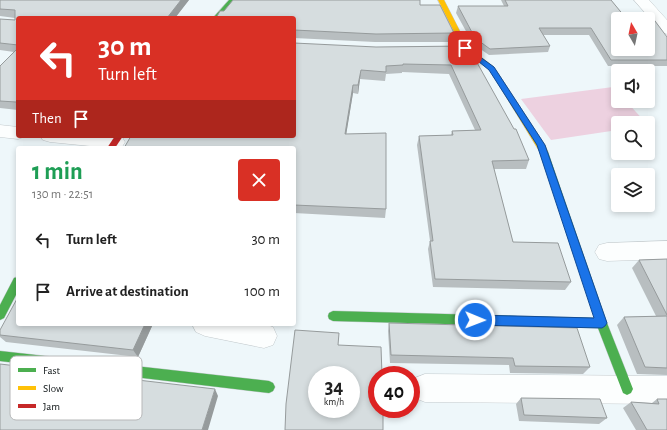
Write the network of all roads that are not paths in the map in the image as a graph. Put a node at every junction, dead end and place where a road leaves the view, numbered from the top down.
1 (232, 0) edge
2 (441, 0) edge
3 (641, 0) edge
4 (218, 16) edge
5 (667, 29) edge
6 (0, 132) edge
7 (16, 133) edge
8 (72, 138) edge
9 (115, 142) edge
10 (667, 250) edge
11 (607, 252) dead end
12 (16, 285) edge
13 (0, 315) edge
14 (334, 316) dead end
15 (602, 323) junction
16 (215, 326) edge
17 (264, 336) dead end
18 (0, 356) edge
19 (10, 357) edge
20 (142, 372) edge
21 (269, 387) dead end
22 (425, 388) dead end
23 (627, 389) junction
24 (667, 390) edge

1 - 4 street
2 - 15 street
3 - 5 street
6 - 7 street
8 - 9 street
10 - 11 street
12 - 13 street
14 - 15 street
15 - 23 street
16 - 17 street
18 - 19 street
20 - 21 street
22 - 23 street
23 - 24 street

